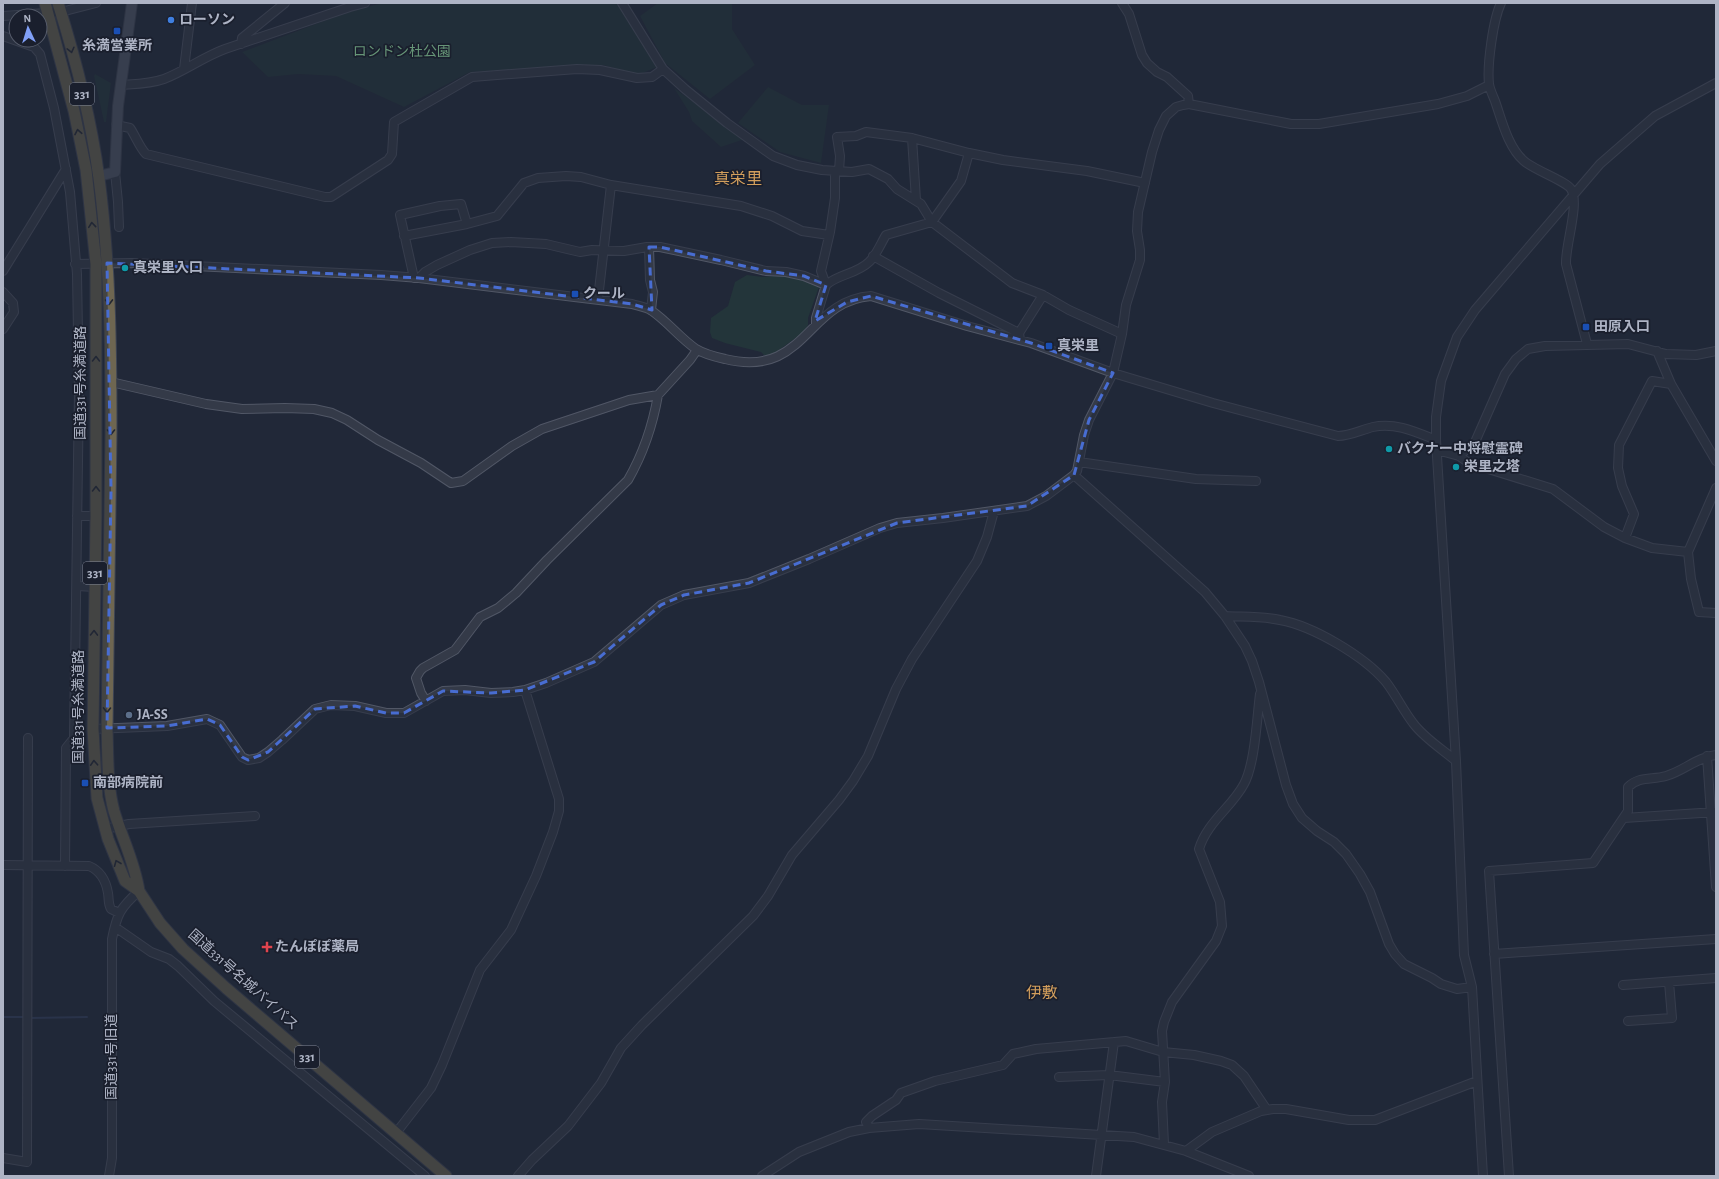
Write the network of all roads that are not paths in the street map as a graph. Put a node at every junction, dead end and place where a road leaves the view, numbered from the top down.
1 (96, 3) edge
2 (132, 3) edge
3 (192, 3) edge
4 (285, 3) edge
5 (365, 3) edge
6 (622, 3) edge
7 (1122, 3) edge
8 (1502, 3) edge
9 (48, 8) edge
10 (59, 8) edge
11 (48, 12) edge
12 (3, 36) edge
13 (241, 44) junction
14 (184, 69) junction
15 (663, 69) junction
16 (1716, 83) edge
17 (121, 85) junction
18 (1489, 85) junction
19 (1188, 104) junction
20 (116, 126) junction
21 (912, 138) junction
22 (969, 154) junction
23 (66, 169) junction
24 (837, 171) junction
25 (115, 172) junction
26 (98, 176) junction
27 (1145, 183) junction
28 (612, 185) junction
29 (1573, 196) junction
30 (916, 200) junction
31 (932, 222) junction
32 (467, 224) junction
33 (118, 226) dead end
34 (830, 235) junction
35 (404, 236) junction
36 (649, 247) junction
37 (604, 251) junction
38 (873, 256) junction
39 (107, 263) junction
40 (75, 264) junction
41 (96, 264) junction
42 (3, 271) edge
43 (416, 278) junction
44 (826, 285) junction
45 (3, 292) edge
46 (1043, 295) junction
47 (598, 299) junction
48 (651, 310) junction
49 (816, 325) junction
50 (3, 329) edge
51 (1122, 334) junction
52 (1019, 336) junction
53 (1587, 344) junction
54 (697, 350) junction
55 (1657, 351) junction
56 (1716, 351) edge
57 (1112, 373) junction
58 (111, 382) junction
59 (1671, 384) junction
60 (658, 395) junction
61 (1436, 440) junction
62 (1437, 450) junction
63 (1459, 456) junction
64 (1716, 461) edge
65 (1079, 462) junction
66 (1074, 475) junction
67 (1256, 481) dead end
68 (1716, 488) edge
69 (994, 511) junction
70 (77, 516) junction
71 (96, 516) junction
72 (1625, 538) junction
73 (1688, 552) junction
74 (77, 586) junction
75 (95, 587) junction
76 (1716, 613) edge
77 (1225, 616) junction
78 (525, 690) junction
79 (1261, 691) junction
80 (426, 701) junction
81 (107, 728) junction
82 (93, 729) junction
83 (28, 738) dead end
84 (1716, 755) edge
85 (1707, 756) junction
86 (1456, 761) junction
87 (1713, 812) edge
88 (255, 816) dead end
89 (1624, 818) junction
90 (118, 825) junction
91 (105, 829) junction
92 (3, 865) edge
93 (26, 865) junction
94 (65, 866) junction
95 (1716, 887) edge
96 (139, 890) junction
97 (119, 913) junction
98 (115, 927) junction
99 (1716, 939) edge
100 (1494, 954) junction
101 (1716, 978) edge
102 (1669, 982) junction
103 (1623, 985) dead end
104 (1472, 987) junction
105 (1628, 1021) dead end
106 (1114, 1042) junction
107 (1163, 1052) junction
108 (1109, 1075) junction
109 (1059, 1077) dead end
110 (1477, 1081) junction
111 (1165, 1082) junction
112 (360, 1102) junction
113 (1267, 1110) junction
114 (350, 1113) junction
115 (869, 1128) junction
116 (396, 1133) junction
117 (1102, 1135) junction
118 (1164, 1144) junction
119 (1186, 1151) junction
120 (3, 1158) edge
121 (109, 1176) edge
122 (425, 1176) edge
123 (446, 1176) edge
124 (518, 1176) edge
125 (762, 1176) edge
126 (1096, 1176) edge
127 (1249, 1176) edge
128 (1483, 1176) edge
129 (1509, 1176) edge

1 - 10 street
2 - 17 main road
3 - 14 street
4 - 13 street
5 - 13 street
6 - 15 street
7 - 19 street
8 - 18 street
9 - 10 street
10 -> 26 highway, 国道331号糸満道路 / 331
41 -> 11 highway, 国道331号糸満道路 / 331
12 - 23 street
13 - 14 street
14 - 17 street
15 - 20 street
15 - 24 street
16 - 29 street
17 - 20 main road
18 - 19 street
18 - 29 street
19 - 27 street
20 - 25 main road
21 - 22 street
21 - 24 street
21 - 30 street
22 - 27 street
22 - 31 street
23 - 40 street
23 - 42 street
24 - 30 street
24 - 34 street
25 - 26 main road
25 - 33 street
26 - 39 highway, 国道331号糸満道路 / 331
27 - 51 street
28 - 32 street
28 - 34 street
28 - 37 street
29 - 53 street
29 - 61 street
30 - 31 street
31 - 38 street
31 - 46 street
32 - 35 street
32 - 35 street
34 - 44 street
35 - 43 street
36 - 37 street
36 - 44 street
36 - 48 street
37 - 43 street
37 - 47 street
38 - 44 street
38 - 52 street
39 - 41 street
39 - 43 street
39 -> 58 highway, 国道331号糸満道路 / 331
40 - 41 street
40 - 70 street
71 -> 41 highway, 国道331号糸満道路 / 331
43 - 47 street
44 - 49 street
45 - 50 street
46 - 51 street
46 - 52 street
47 - 48 street
48 - 54 street
49 - 52 street
49 - 54 street
51 - 57 street
52 - 57 street
53 - 55 street
53 - 63 street
54 - 60 street
55 - 56 street
55 - 59 street
57 - 61 street
57 - 65 street
58 - 60 street
58 -> 81 highway, 国道331号糸満道路 / 331
59 - 64 street
59 - 72 street
60 - 80 street
61 - 62 street
62 - 63 street
62 - 86 street
63 - 72 street
65 - 66 street
65 - 67 street
66 - 69 street
66 - 77 street
68 - 73 street
69 - 78 street
69 - 124 street
70 - 71 street
70 - 74 street
71 - 75 highway, 国道331号糸満道路 / 331
72 - 73 street
73 - 76 street
74 - 75 street
74 - 94 street
82 -> 75 highway, 国道331号糸満道路 / 331
77 - 79 street
77 - 86 street
78 - 80 street
78 - 116 street
79 - 104 street
79 - 107 street
80 - 81 street
81 - 82 street
81 - 90 highway, 国道331号糸満道路 / 331
91 -> 82 highway, 国道331号糸満道路 / 331
83 - 93 street
84 - 85 street
85 - 87 street
85 - 89 street
86 - 104 street
87 - 89 street
87 - 95 street
88 - 90 street
89 - 100 street
90 - 91 street
90 - 96 highway, 国道331号糸満道路 / 331
96 -> 91 highway, 国道331号糸満道路 / 331
92 - 93 street
93 - 94 street
93 - 120 street
94 - 97 street
96 - 97 street
96 - 112 highway, 国道331号名城バイパス / 331
97 - 98 street, 国道331号旧道
98 - 114 street
98 - 121 street, 国道331号旧道
99 - 100 street
100 - 129 street
101 - 102 street
102 - 103 street
102 - 105 street
104 - 110 street
106 - 107 street
106 - 108 street
106 - 115 street
107 - 111 street
107 - 113 street
108 - 109 street
108 - 111 street
108 - 117 street
110 - 113 street
110 - 128 street
111 - 118 street
112 - 114 street
112 - 116 highway, 国道331号名城バイパス / 331
113 - 119 street
114 - 122 street
115 - 117 street
115 - 125 street
116 - 123 highway, 国道331号名城バイパス / 331
117 - 118 street
117 - 126 street
118 - 119 street
119 - 127 street

